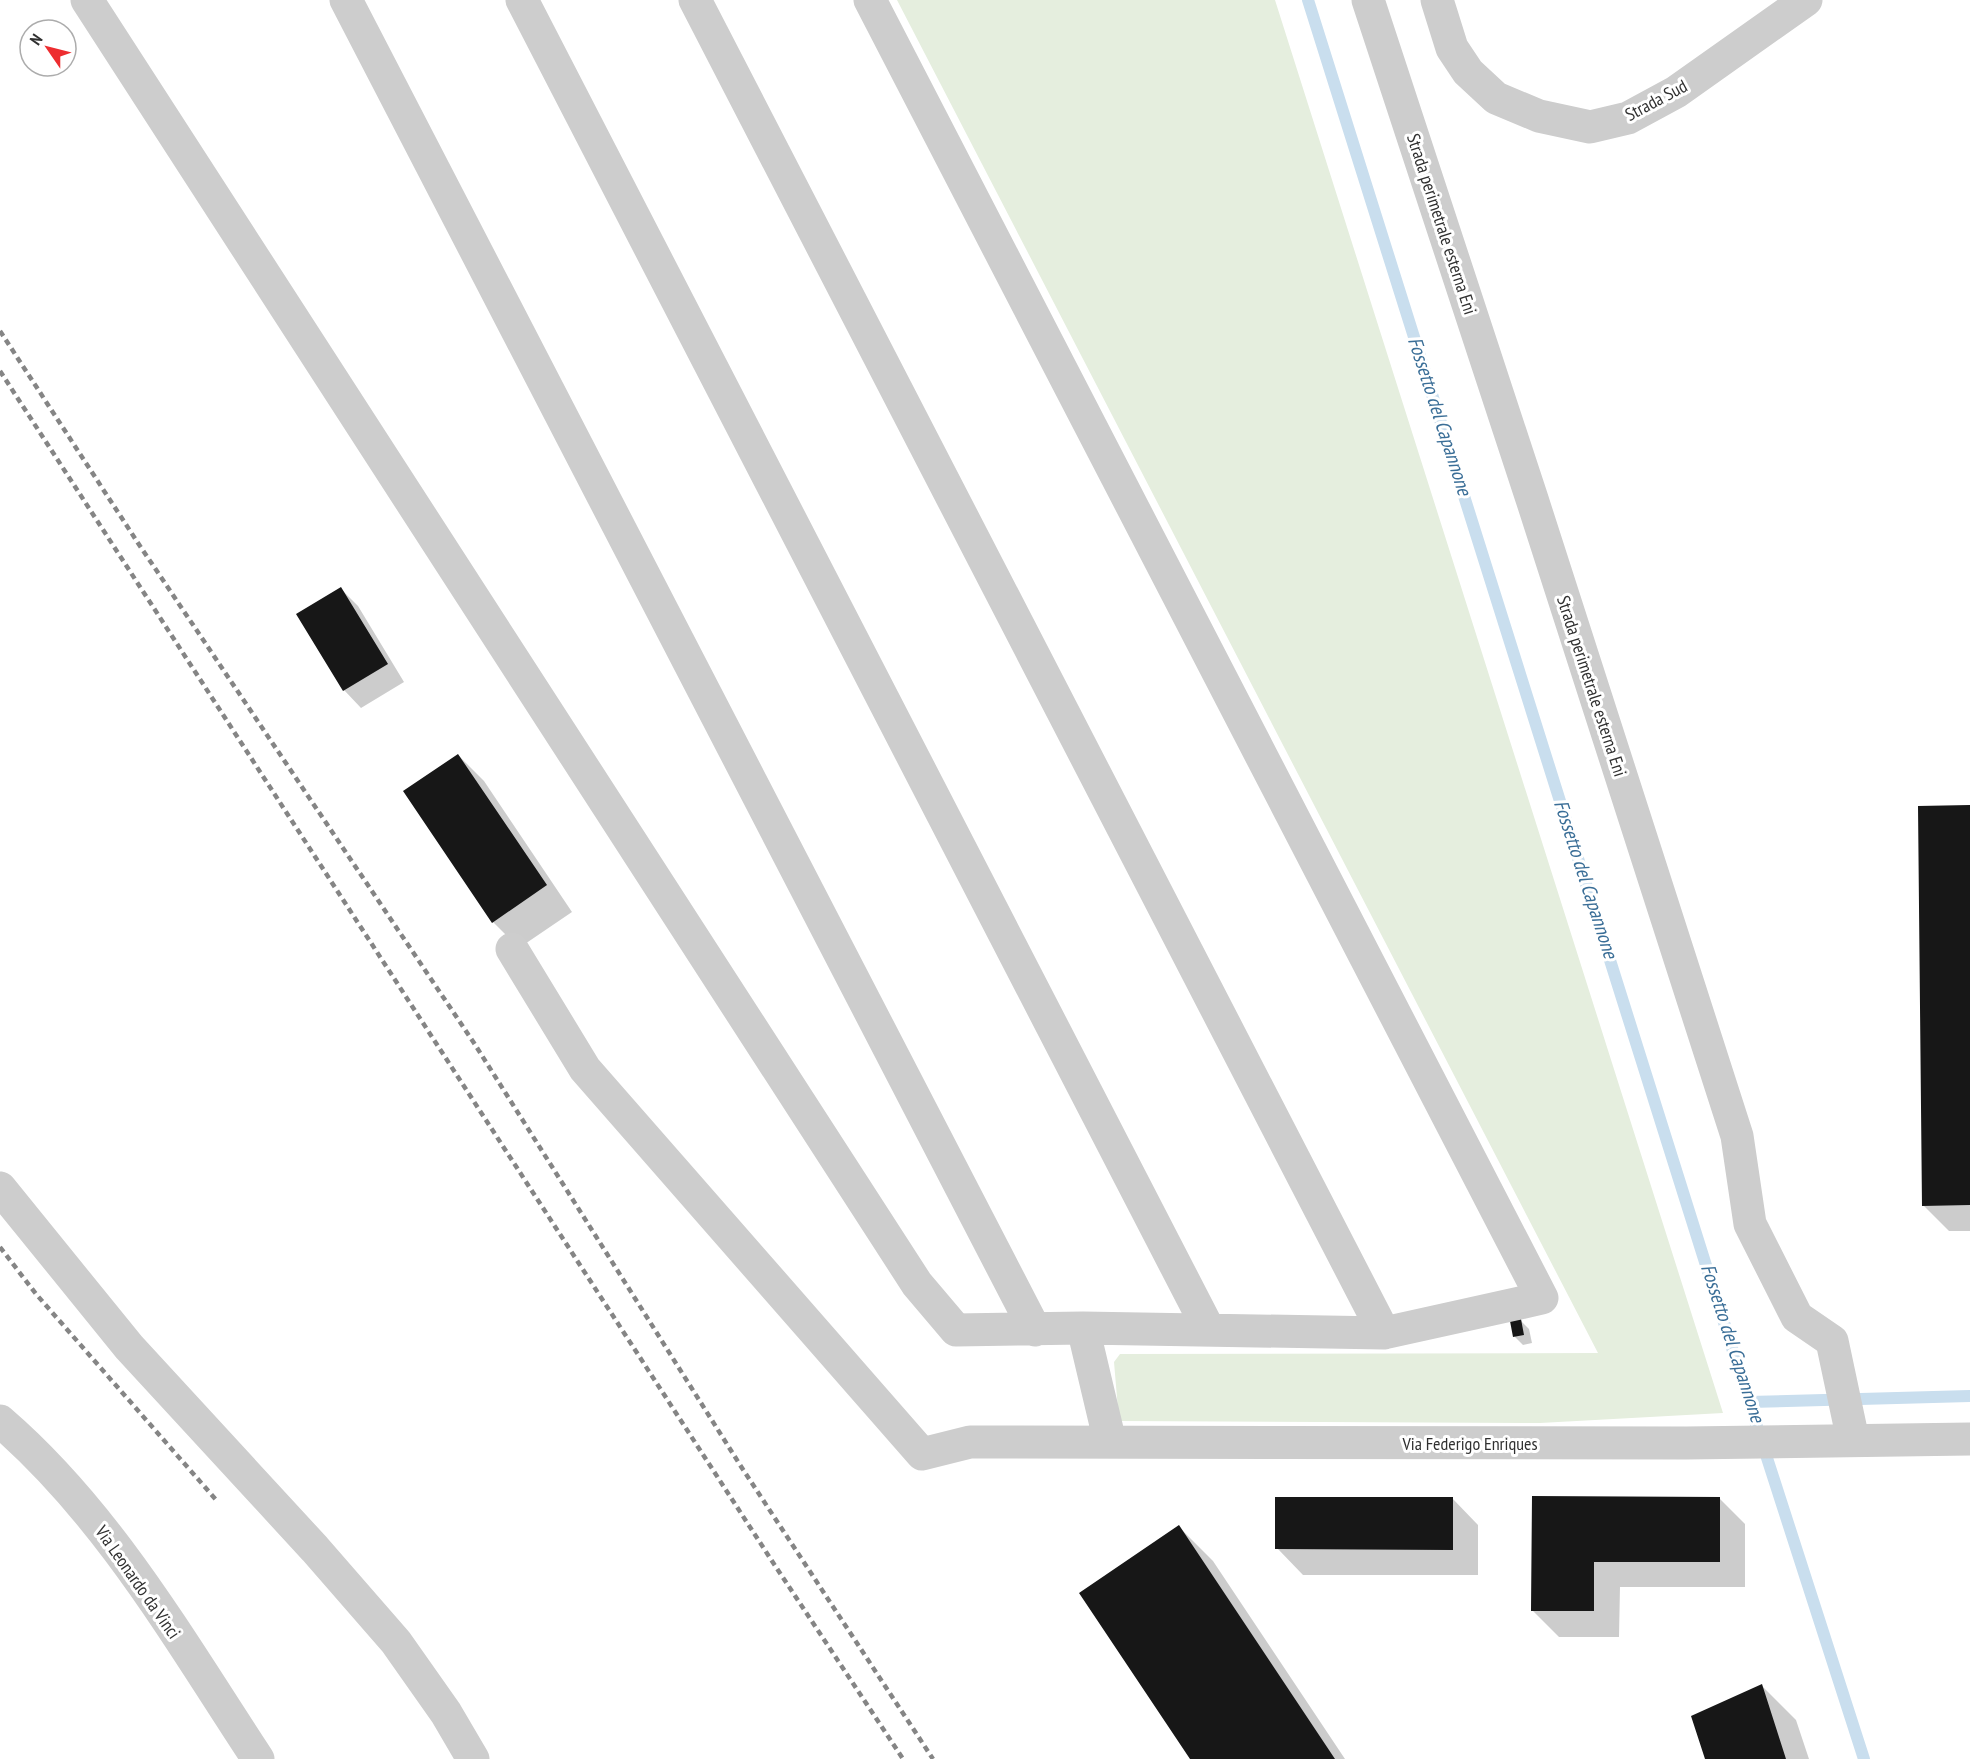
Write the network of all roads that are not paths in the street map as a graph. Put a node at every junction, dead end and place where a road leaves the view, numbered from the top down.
1 (87, 0) edge
2 (346, 0) edge
3 (522, 0) edge
4 (695, 0) edge
5 (870, 0) edge
6 (1368, 0) edge
7 (1437, 0) edge
8 (1806, 0) edge
9 (512, 949) dead end
10 (0, 1188) edge
11 (1083, 1328) junction
12 (1035, 1330) junction
13 (1209, 1330) junction
14 (1384, 1333) junction
15 (0, 1421) edge
16 (1843, 1431) junction
17 (1970, 1439) edge
18 (1110, 1442) junction
19 (258, 1759) edge
20 (473, 1759) edge

1 - 12 street
2 - 12 street
3 - 13 street
4 - 14 street
5 - 14 street
6 - 16 street, Strada perimetrale esterna Eni
7 - 8 street, Strada Sud
9 - 18 street, Via Federigo Enriques
10 - 20 street
11 - 12 street
11 - 13 street
11 - 18 street
13 - 14 street
15 - 19 street, Via Leonardo da Vinci
16 - 17 street, Via Federigo Enriques
16 - 18 street, Via Federigo Enriques

